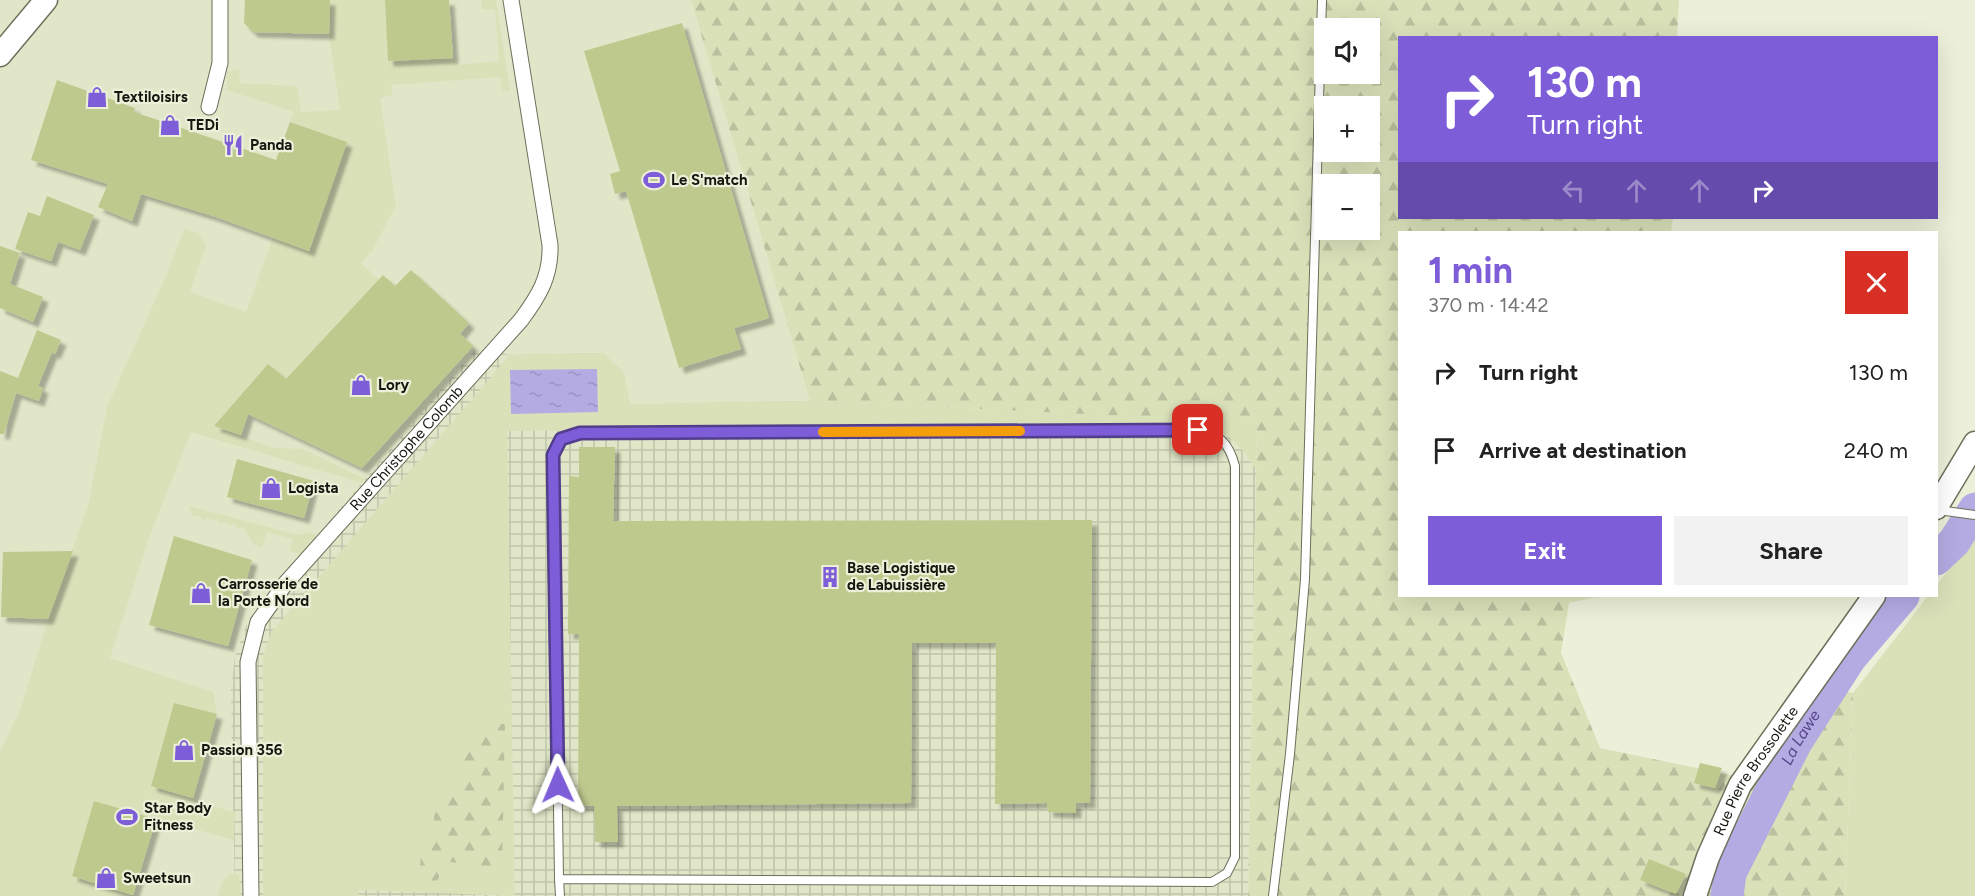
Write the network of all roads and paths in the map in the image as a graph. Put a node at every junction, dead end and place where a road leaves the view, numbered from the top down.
1 (46, 0) edge
2 (220, 0) edge
3 (511, 0) edge
4 (1322, 0) edge
5 (0, 55) edge
6 (209, 107) dead end
7 (1975, 443) edge
8 (1942, 510) edge
9 (1975, 515) edge
10 (1873, 597) edge
11 (559, 879) junction
12 (251, 896) edge
13 (560, 896) edge
14 (1273, 896) edge
15 (1695, 896) edge

1 - 5 street
2 - 6 street
3 - 12 street, Rue Christophe Colomb
4 - 14 lane
7 - 8 street
8 - 9 lane
10 - 15 street, Rue Pierre Brossolette
11 - 11 lane
11 - 13 lane

